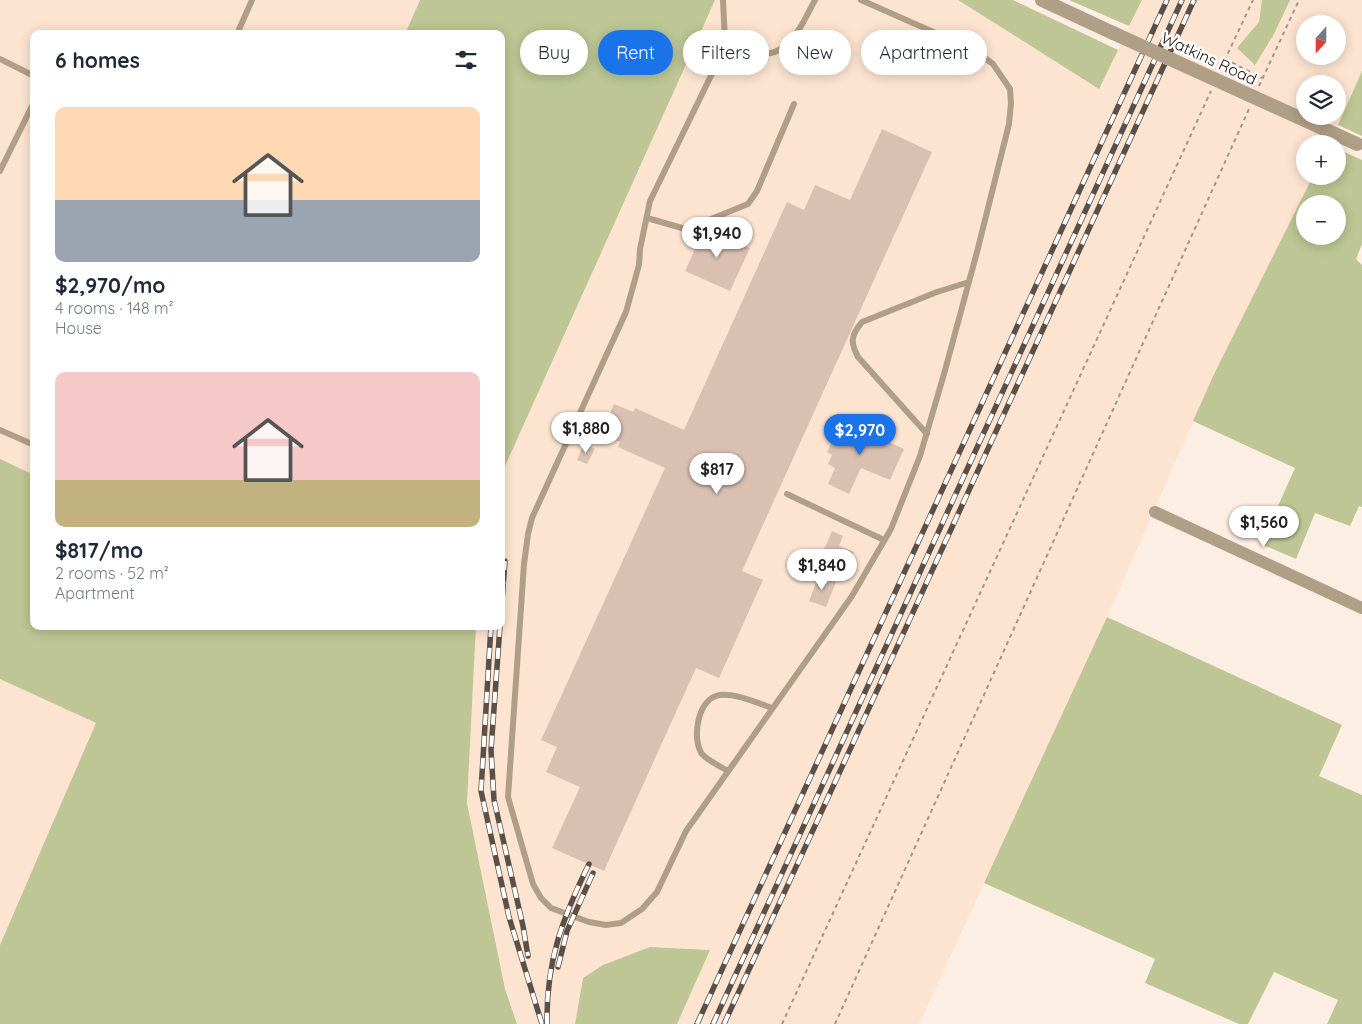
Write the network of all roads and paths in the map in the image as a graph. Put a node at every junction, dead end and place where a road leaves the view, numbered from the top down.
1 (252, 0) edge
2 (723, 0) edge
3 (815, 0) edge
4 (861, 0) edge
5 (1042, 0) edge
6 (1253, 0) edge
7 (1299, 0) edge
8 (239, 30) edge
9 (724, 30) edge
10 (769, 53) edge
11 (0, 59) edge
12 (1225, 59) junction
13 (1221, 68) dead end
14 (30, 74) edge
15 (712, 75) edge
16 (1262, 78) junction
17 (1213, 86) dead end
18 (1258, 87) dead end
19 (794, 104) dead end
20 (1250, 105) dead end
21 (30, 110) edge
22 (1359, 146) edge
23 (0, 171) edge
24 (647, 218) junction
25 (969, 282) junction
26 (0, 430) edge
27 (927, 434) junction
28 (30, 443) edge
29 (787, 494) dead end
30 (1155, 512) dead end
31 (884, 540) junction
32 (1362, 608) edge
33 (772, 708) junction
34 (728, 771) junction
35 (782, 1024) edge
36 (835, 1024) edge

1 - 8 lane
2 - 9 lane
3 - 10 lane
4 - 25 lane
5 - 22 street, Watkins Road, bridge
6 - 12 path
7 - 16 path
11 - 14 lane
12 - 13 path
12 - 16 path
15 - 24 lane
16 - 18 path
17 - 35 path
19 - 24 lane
20 - 36 path
21 - 23 lane
24 - 34 lane
25 - 27 lane
25 - 27 lane
26 - 28 lane
27 - 31 lane
29 - 31 lane
30 - 32 street
31 - 33 lane
33 - 34 lane
33 - 34 lane

